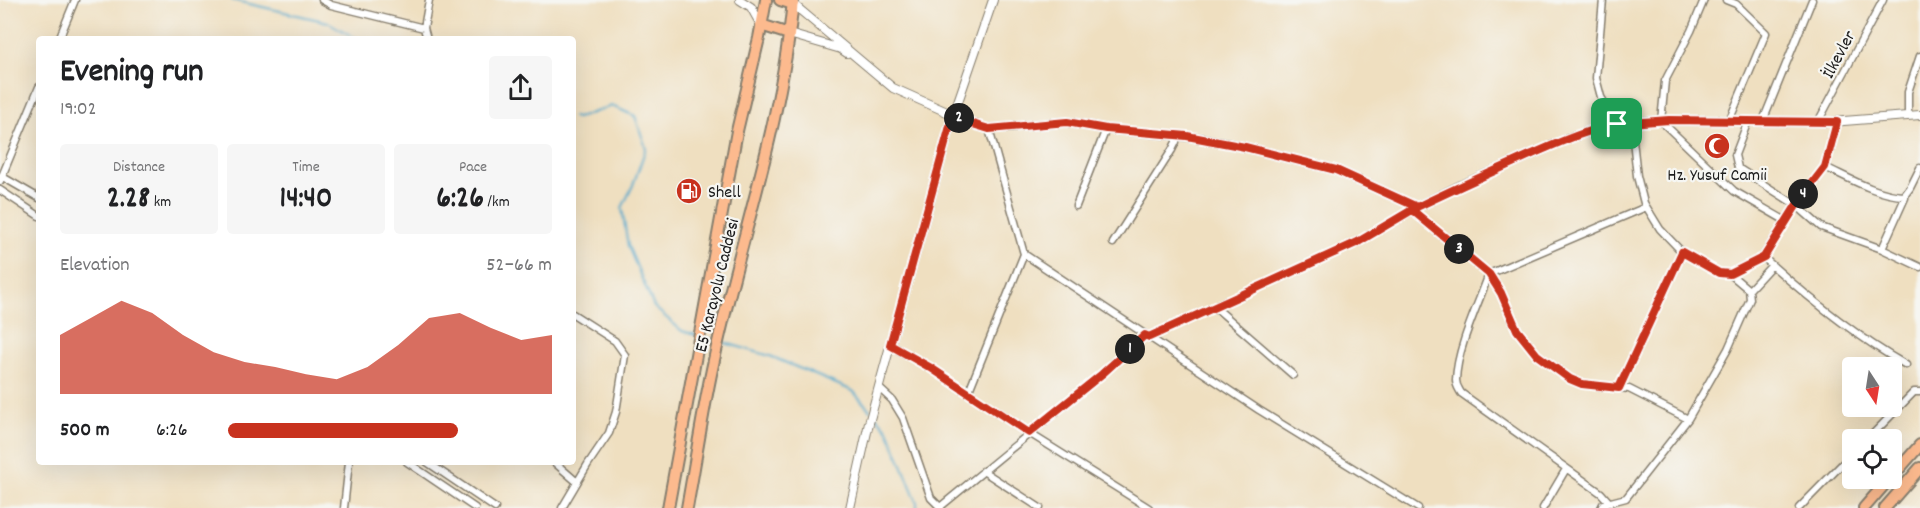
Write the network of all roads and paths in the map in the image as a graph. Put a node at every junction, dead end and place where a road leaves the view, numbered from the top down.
1 (75, 0) edge
2 (322, 0) edge
3 (429, 0) edge
4 (740, 0) edge
5 (766, 0) edge
6 (780, 0) edge
7 (993, 0) edge
8 (1603, 0) edge
9 (1704, 0) edge
10 (1726, 0) edge
11 (1812, 0) edge
12 (1883, 0) edge
13 (793, 2) edge
14 (1737, 2) edge
15 (761, 25) junction
16 (424, 28) junction
17 (789, 34) junction
18 (60, 36) edge
19 (426, 36) edge
20 (1920, 56) edge
21 (864, 63) junction
22 (36, 94) edge
23 (953, 115) junction
24 (1920, 115) edge
25 (1908, 116) junction
26 (1661, 121) junction
27 (1729, 121) junction
28 (1748, 121) junction
29 (1763, 121) junction
30 (1631, 122) junction
31 (1818, 122) junction
32 (1837, 122) junction
33 (1617, 124) junction
34 (989, 129) junction
35 (1106, 129) junction
36 (1176, 135) junction
37 (1825, 167) junction
38 (1920, 168) edge
39 (1, 178) edge
40 (0, 190) edge
41 (1905, 195) junction
42 (36, 196) edge
43 (1796, 205) junction
44 (1076, 206) dead end
45 (1646, 207) junction
46 (1414, 209) junction
47 (36, 214) edge
48 (1786, 221) junction
49 (1113, 243) dead end
50 (1882, 249) junction
51 (1682, 252) junction
52 (1024, 254) junction
53 (1764, 257) junction
54 (1772, 265) junction
55 (1920, 267) edge
56 (1489, 274) junction
57 (1730, 274) junction
58 (1749, 290) junction
59 (1215, 307) junction
60 (576, 316) edge
61 (1147, 336) junction
62 (890, 345) junction
63 (1906, 365) dead end
64 (1293, 375) dead end
65 (879, 388) junction
66 (1619, 388) junction
67 (1920, 392) edge
68 (968, 393) junction
69 (1688, 419) junction
70 (1878, 429) edge
71 (1029, 433) junction
72 (1920, 445) edge
73 (1842, 464) edge
74 (349, 465) edge
75 (412, 465) edge
76 (431, 465) edge
77 (557, 465) edge
78 (1902, 465) edge
79 (1920, 468) edge
80 (1566, 469) junction
81 (983, 471) junction
82 (577, 482) junction
83 (1881, 489) edge
84 (1609, 502) junction
85 (940, 507) edge
86 (344, 508) edge
87 (476, 508) edge
88 (495, 508) edge
89 (562, 508) edge
90 (668, 508) edge
91 (687, 508) edge
92 (850, 508) edge
93 (1040, 508) edge
94 (1149, 508) edge
95 (1417, 508) edge
96 (1543, 508) edge
97 (1601, 508) edge
98 (1799, 508) edge
99 (1864, 508) edge
100 (1885, 508) edge

1 - 18 street
2 - 16 street
3 - 16 street
4 - 15 street
5 - 15 highway, E5 Karayolu Caddesi
6 - 13 highway
7 - 23 street
8 - 33 street
9 - 26 street
10 - 14 street
11 - 29 street
12 - 31 street, İlkevler
13 - 17 highway, E5 Karayolu Caddesi
13 - 21 street
14 - 27 street
15 - 17 highway
15 - 90 highway, E5 Karayolu Caddesi
16 - 19 street
17 - 21 street
17 - 91 highway, E5 Karayolu Caddesi
20 - 25 street
21 - 23 street
22 - 39 street
23 - 34 street
23 - 62 street
24 - 25 street
25 - 32 street
26 - 27 street
26 - 30 street
26 - 48 street
27 - 28 street
28 - 29 street
28 - 43 street
29 - 31 street
30 - 33 street
30 - 45 street
31 - 32 street
32 - 37 street
33 - 46 street
34 - 35 street
34 - 52 street
35 - 36 street
35 - 44 street
36 - 46 street
36 - 49 street
37 - 41 street
37 - 43 street
38 - 41 street
39 - 42 street
40 - 47 street
41 - 50 street
43 - 48 street
43 - 50 street
45 - 51 street
45 - 56 street
46 - 56 street
46 - 59 street
48 - 53 street
50 - 55 street
51 - 57 street
51 - 66 street
52 - 61 street
52 - 68 street
53 - 54 street
53 - 57 street
54 - 58 street
54 - 63 street
56 - 66 street
56 - 80 street
57 - 58 street
58 - 69 street
59 - 61 street
59 - 64 street
60 - 82 street
61 - 71 street
61 - 95 street
62 - 65 street
62 - 68 street
65 - 85 street
65 - 92 street
66 - 69 street
67 - 70 street
68 - 71 street
69 - 84 street
71 - 81 street
71 - 94 street
72 - 78 highway
73 - 98 street
74 - 86 street
75 - 87 street
76 - 88 street
77 - 82 street
79 - 100 highway
80 - 84 street
80 - 96 street
81 - 85 street
81 - 93 street
82 - 89 street
83 - 99 highway
84 - 97 street

